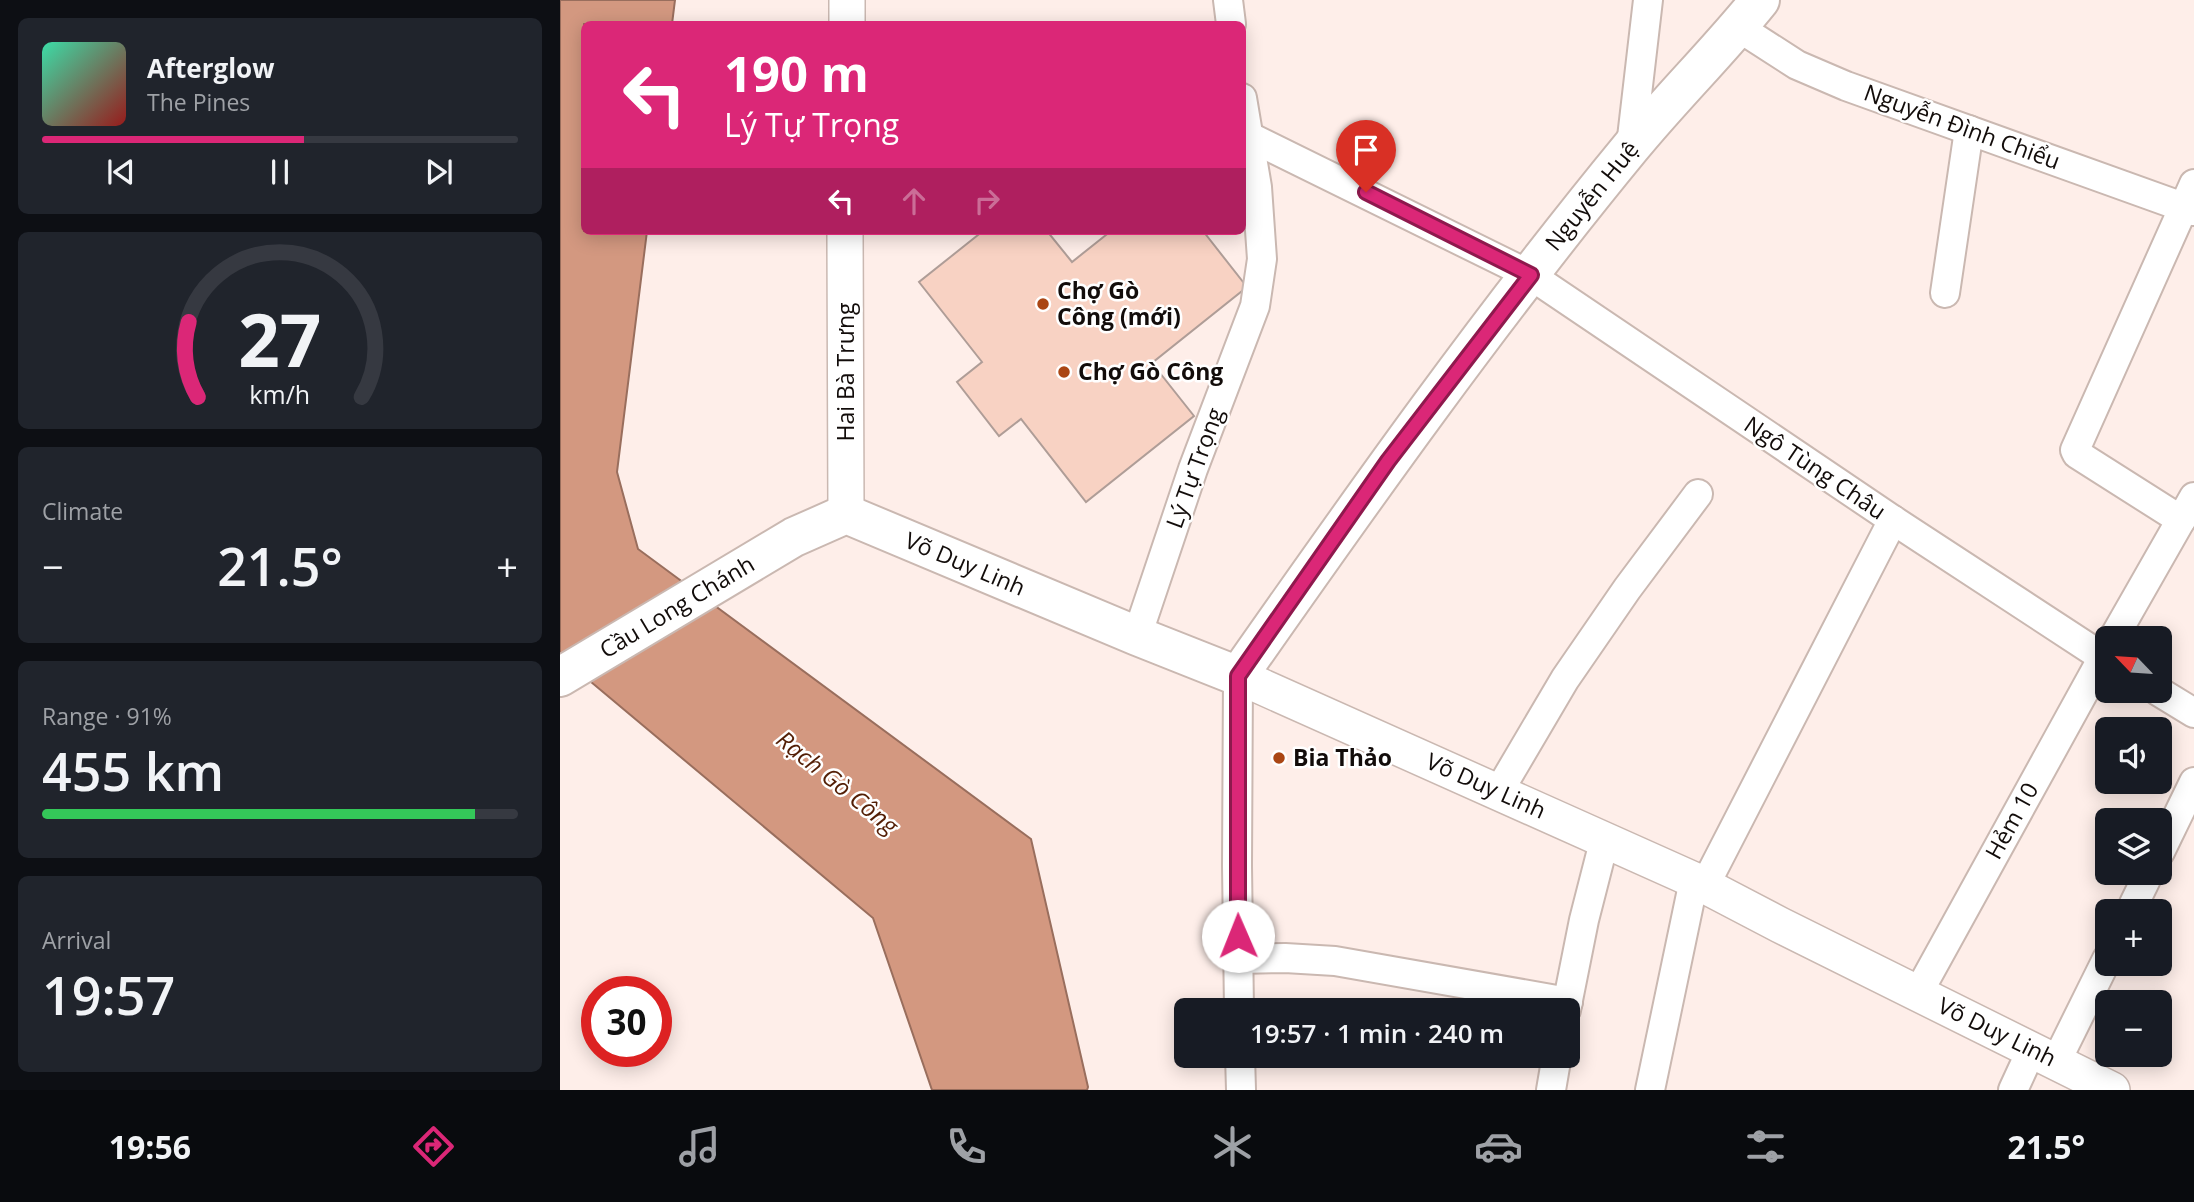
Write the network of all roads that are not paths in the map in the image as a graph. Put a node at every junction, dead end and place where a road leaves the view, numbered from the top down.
1 (847, 0) edge
2 (1228, 0) edge
3 (1648, 0) edge
4 (1749, 14) edge
5 (847, 21) edge
6 (1231, 21) edge
7 (1969, 130) junction
8 (1246, 133) edge
9 (1246, 138) edge
10 (1631, 146) junction
11 (2191, 200) edge
12 (845, 235) edge
13 (1531, 275) junction
14 (1945, 293) dead end
15 (1698, 494) dead end
16 (2187, 508) edge
17 (846, 514) junction
18 (1893, 520) junction
19 (2121, 626) edge
20 (1137, 636) junction
21 (2095, 644) edge
22 (2095, 673) edge
23 (1238, 676) junction
24 (560, 677) edge
25 (2172, 700) edge
26 (2194, 713) edge
27 (2194, 782) edge
28 (1499, 791) junction
29 (2172, 827) edge
30 (1605, 838) junction
31 (1700, 882) junction
32 (1238, 959) junction
33 (2096, 976) edge
34 (1918, 993) junction
35 (1239, 998) edge
36 (1526, 998) edge
37 (1569, 998) edge
38 (2044, 1056) junction
39 (1240, 1068) edge
40 (1555, 1068) edge
41 (1241, 1090) edge
42 (1551, 1090) edge
43 (1650, 1090) edge
44 (2013, 1090) edge
45 (2112, 1090) edge

1 - 5 street
2 - 6 street
3 - 10 street
4 - 7 street, Nguyễn Đình Chiểu
4 - 10 main road, Nguyễn Huệ
7 - 11 street, Nguyễn Đình Chiểu
7 - 14 street
8 - 13 street
9 - 20 street, Lý Tự Trọng
10 - 13 main road, Nguyễn Huệ
11 - 16 street
12 - 17 street, Hai Bà Trưng
13 - 18 street, Ngô Tùng Châu
13 - 23 main road, Nguyễn Huệ
15 - 28 street
16 - 19 street, Hẻm 10
17 - 20 main road, Võ Duy Linh
17 - 24 main road, Cầu Long Chánh
18 - 21 street, Ngô Tùng Châu
18 - 31 street
20 - 23 main road, Võ Duy Linh
22 - 34 street, Hẻm 10
23 - 28 street, Võ Duy Linh
23 - 32 street
25 - 26 street
27 - 29 street
28 - 30 street, Võ Duy Linh
30 - 31 street, Võ Duy Linh
30 - 37 street
31 - 34 street, Võ Duy Linh
31 - 43 street
32 - 35 street
32 - 36 street
33 - 38 street
34 - 38 street, Võ Duy Linh
38 - 44 street
38 - 45 street, Võ Duy Linh
39 - 41 street
40 - 42 street

